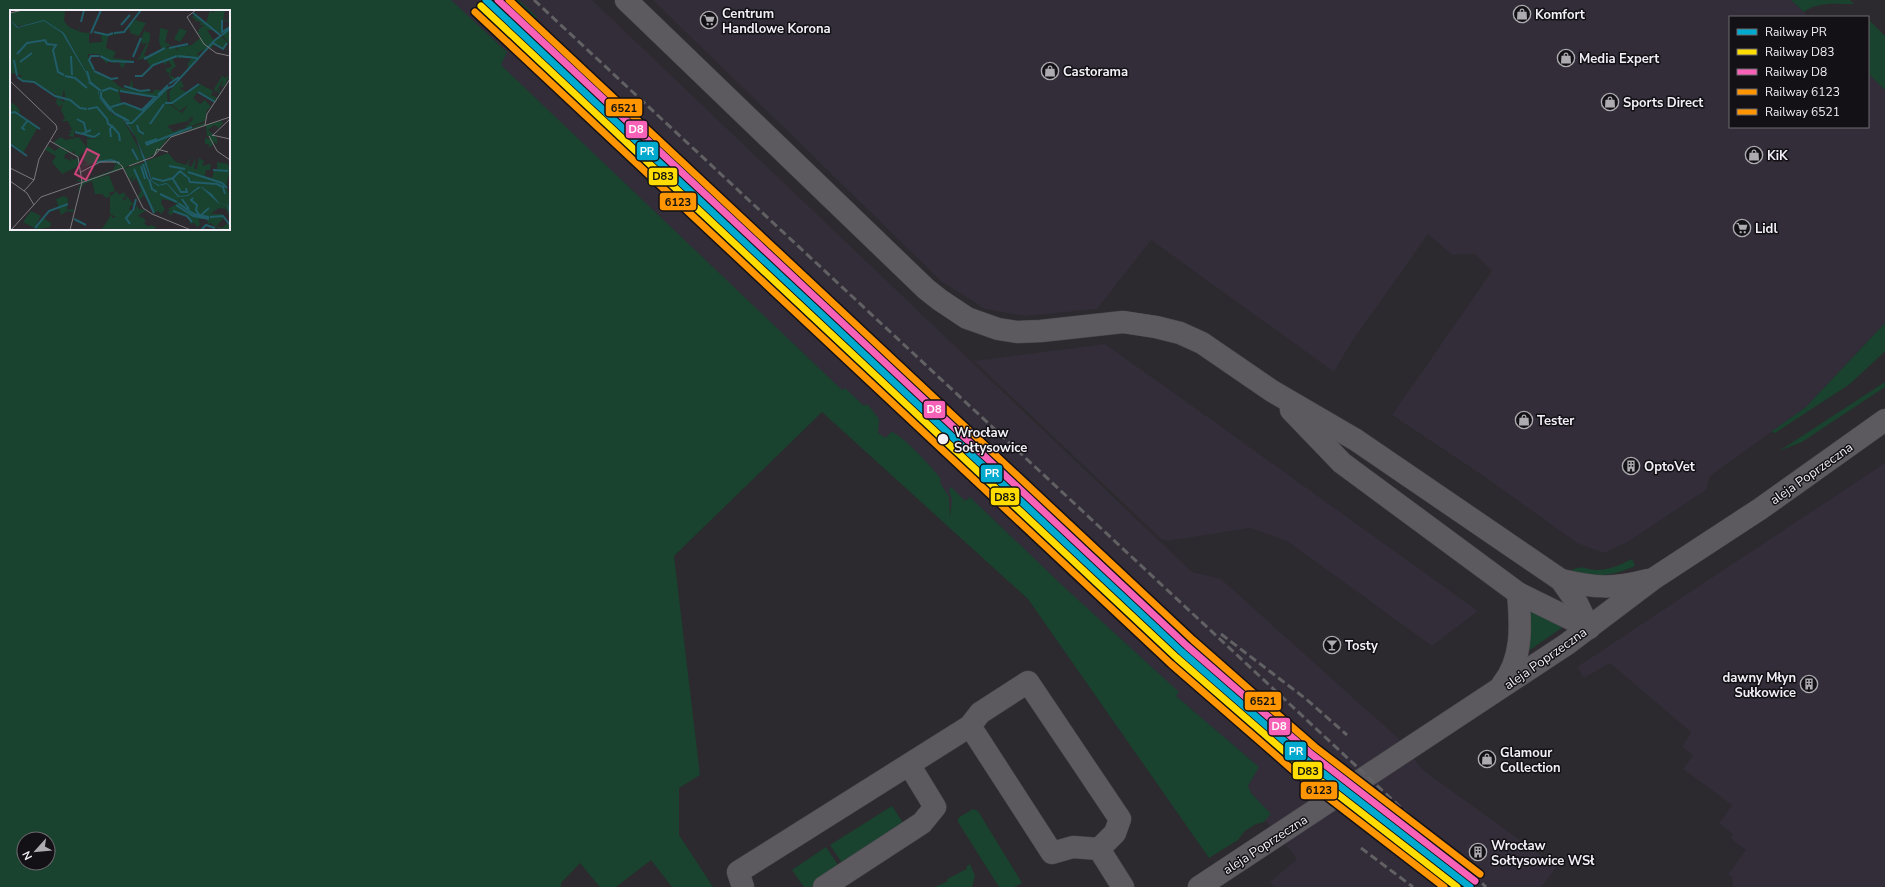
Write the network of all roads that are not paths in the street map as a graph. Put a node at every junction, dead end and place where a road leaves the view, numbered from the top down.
1 (626, 0) edge
2 (1272, 391) junction
3 (1885, 420) edge
4 (1653, 579) junction
5 (1562, 580) junction
6 (1518, 593) junction
7 (1589, 628) junction
8 (1497, 691) junction
9 (970, 726) junction
10 (910, 766) junction
11 (1099, 849) junction
12 (743, 887) edge
13 (824, 887) edge
14 (1123, 887) edge
15 (1199, 887) edge

1 - 2 street
2 - 5 street
2 - 6 street
3 - 4 street, aleja Poprzeczna
4 - 5 street
4 - 7 street, aleja Poprzeczna
5 - 7 street
6 - 7 street
6 - 8 street
7 - 8 street, aleja Poprzeczna
8 - 15 street, aleja Poprzeczna
9 - 10 street
9 - 11 street
9 - 11 street
10 - 12 street
10 - 13 street
11 - 14 street

